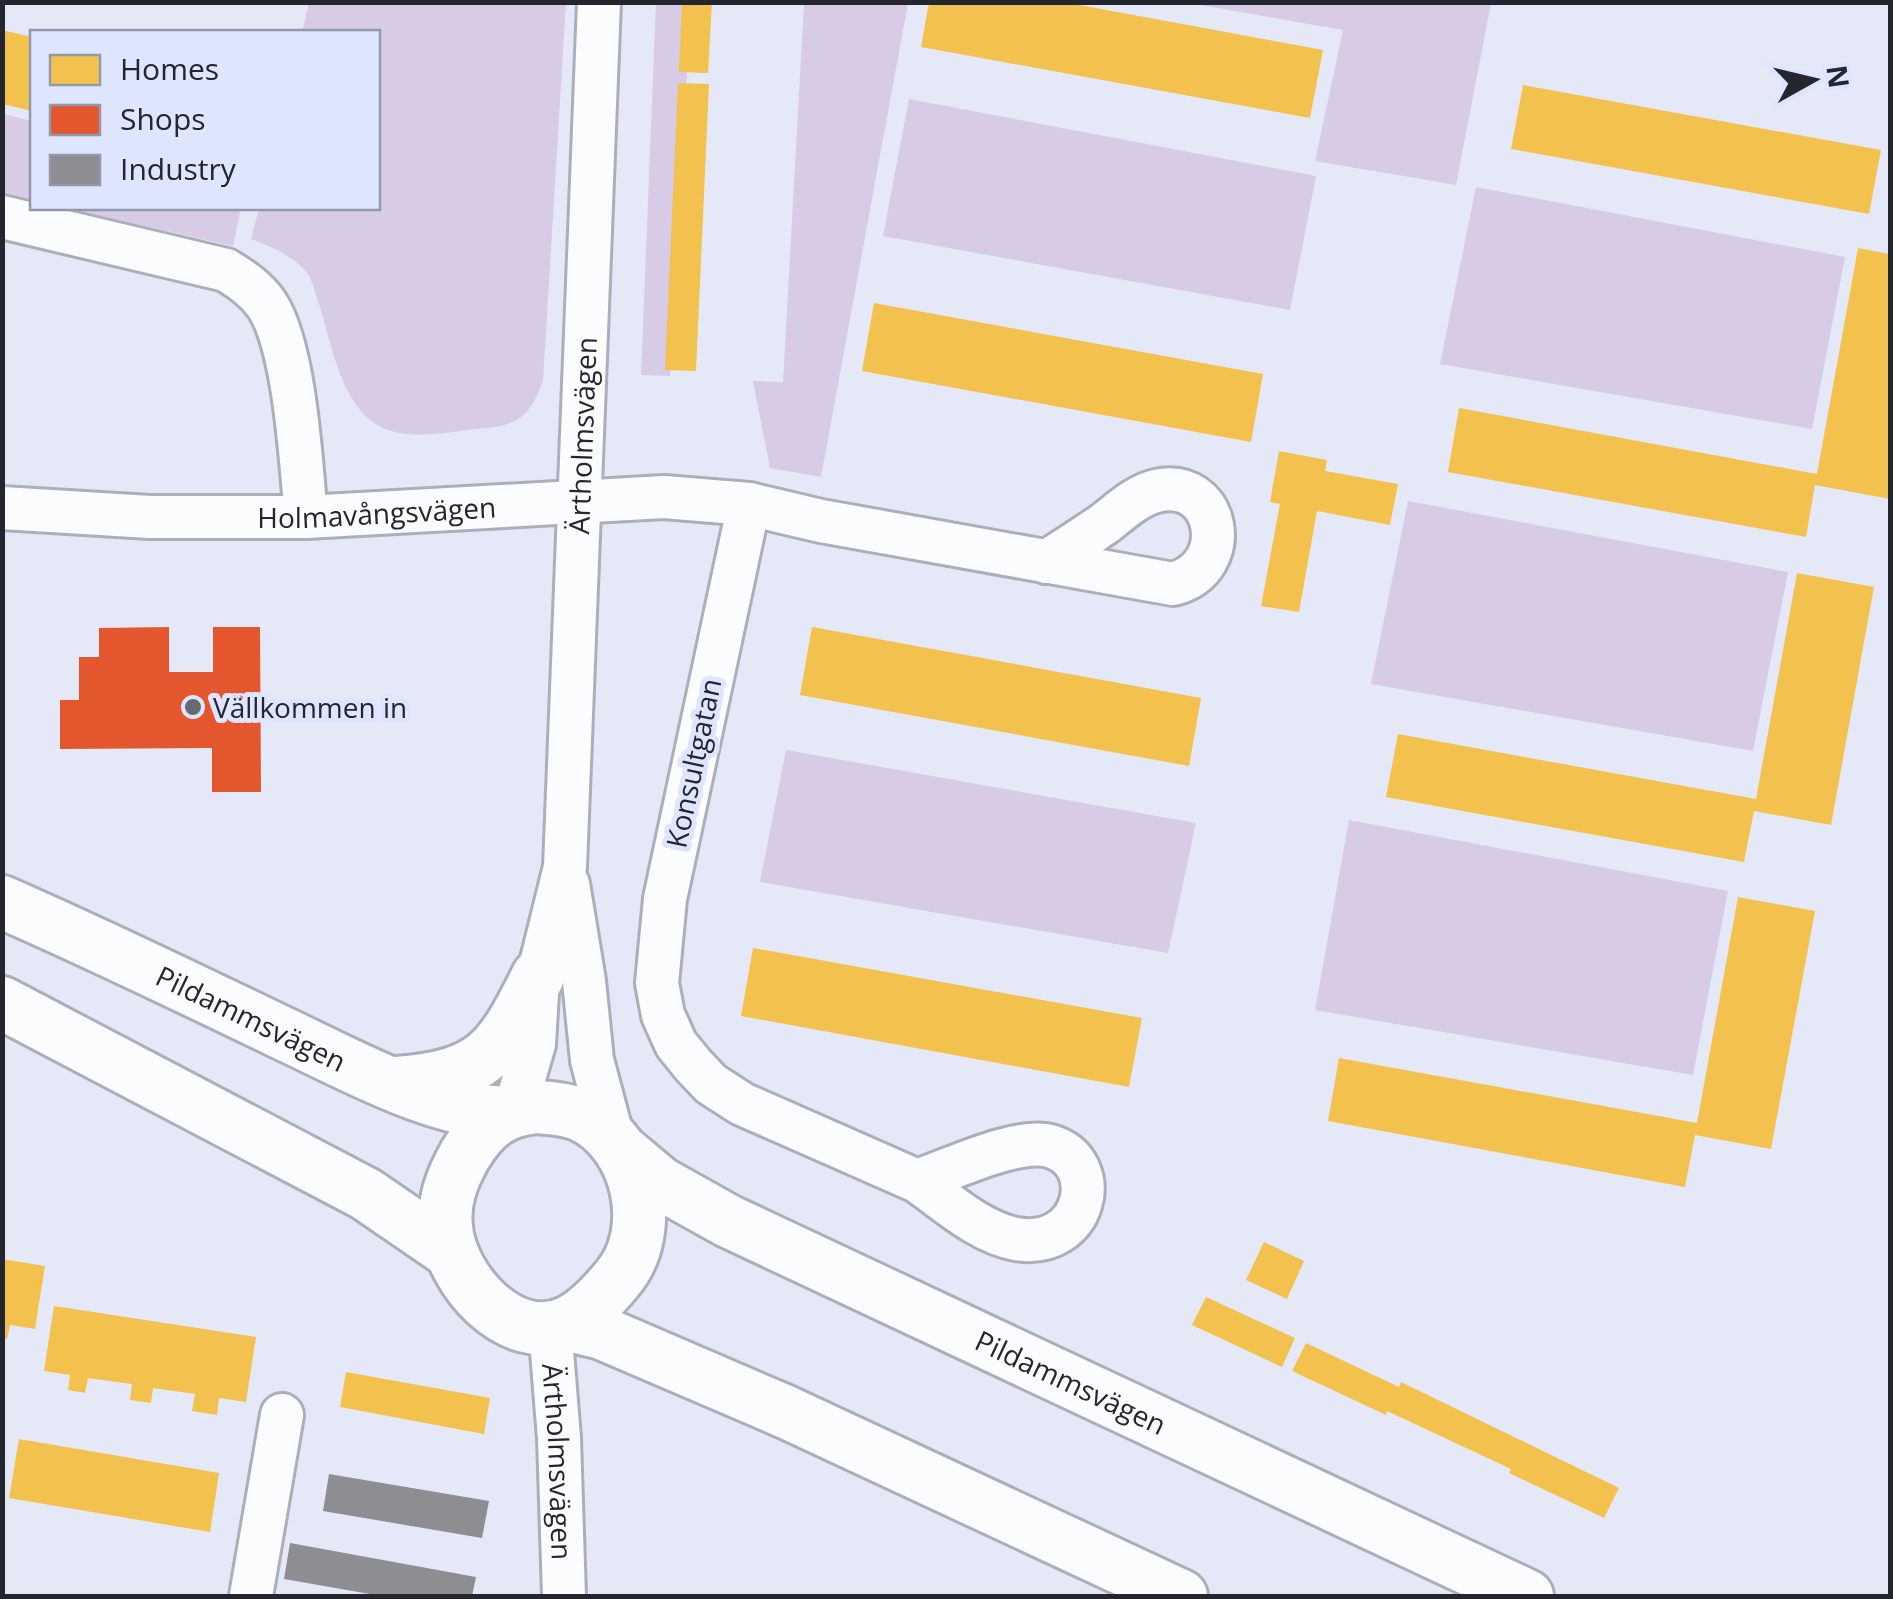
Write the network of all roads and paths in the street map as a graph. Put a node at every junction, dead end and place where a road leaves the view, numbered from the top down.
1 (599, 2) edge
2 (2, 217) edge
3 (580, 502) junction
4 (749, 504) junction
5 (2, 508) edge
6 (306, 517) junction
7 (1046, 562) dead end
8 (565, 867) junction
9 (2, 902) edge
10 (538, 976) junction
11 (2, 1003) edge
12 (394, 1084) junction
13 (510, 1110) junction
14 (618, 1146) junction
15 (916, 1181) dead end
16 (452, 1253) junction
17 (557, 1325) junction
18 (282, 1415) dead end
19 (251, 1596) edge
20 (564, 1596) edge
21 (1181, 1596) edge
22 (1526, 1596) edge

1 - 3 street, Ärtholmsvägen
2 - 6 street
3 - 4 street, Holmavångsvägen
3 - 6 street, Holmavångsvägen
3 - 8 street, Ärtholmsvägen
4 - 7 street
4 - 15 street, Konsultgatan
5 - 6 street, Holmavångsvägen
8 - 10 street, Ärtholmsvägen
8 - 14 street, Ärtholmsvägen
9 - 12 main road, Pildammsvägen
10 - 12 main road
10 - 13 street, Ärtholmsvägen
11 - 16 main road
12 - 13 main road, Pildammsvägen
13 - 14 main road
13 - 16 main road, Ärtholmsvägen
14 - 17 main road, Ärtholmsvägen
14 - 22 main road, Pildammsvägen
16 - 17 main road, Ärtholmsvägen
17 - 20 street, Ärtholmsvägen
17 - 21 main road
18 - 19 street

